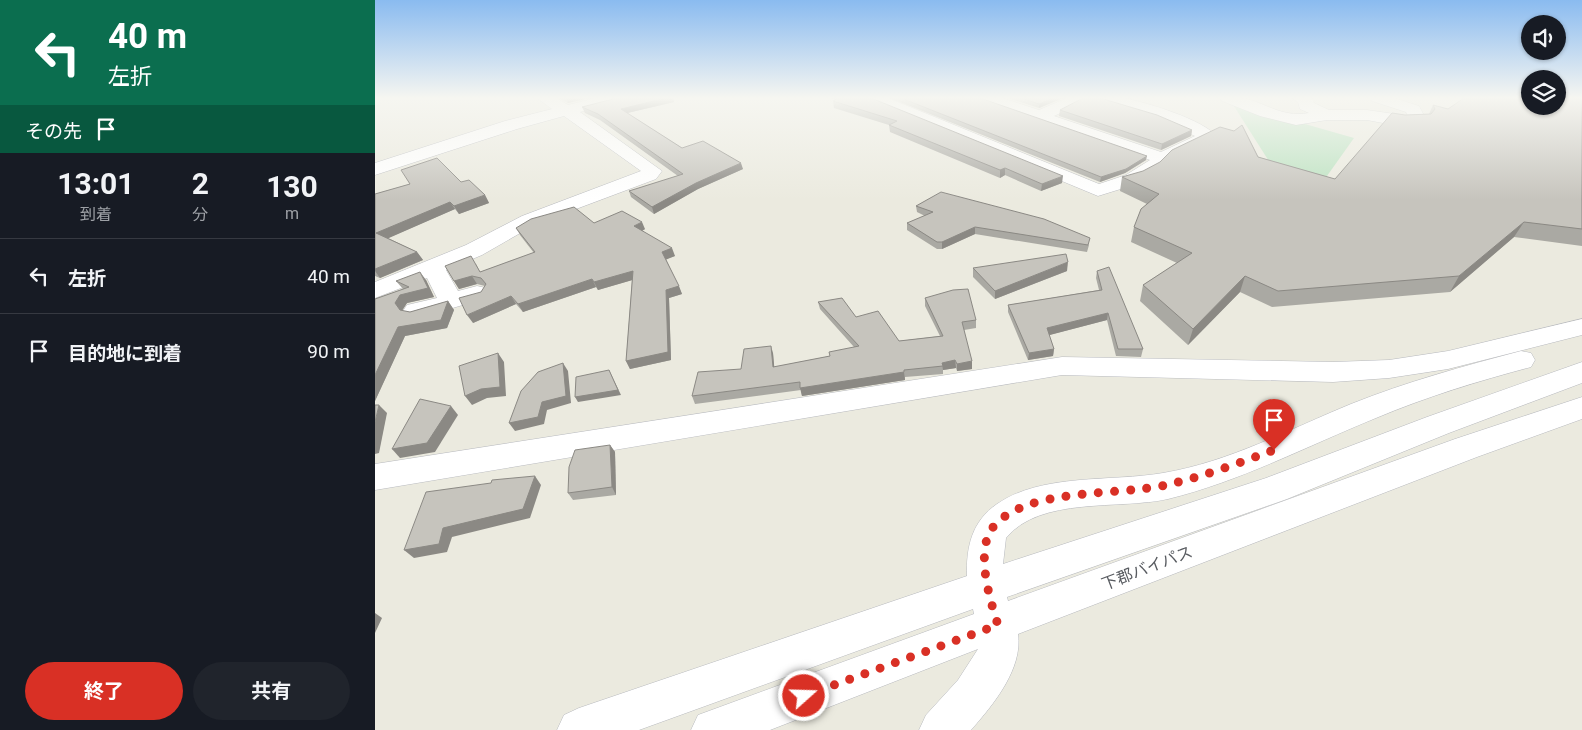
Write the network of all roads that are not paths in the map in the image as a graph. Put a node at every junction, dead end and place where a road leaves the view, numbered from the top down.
1 (490, 132) edge
2 (597, 132) edge
3 (958, 132) edge
4 (1084, 132) edge
5 (1200, 132) edge
6 (1162, 158) junction
7 (375, 169) edge
8 (433, 268) junction
9 (375, 291) edge
10 (477, 292) edge
11 (451, 302) junction
12 (416, 311) edge
13 (1582, 327) edge
14 (1582, 343) edge
15 (1582, 372) edge
16 (1582, 408) edge
17 (375, 477) edge
18 (986, 587) junction
19 (998, 625) junction
20 (579, 730) edge
21 (713, 730) edge
22 (941, 730) edge

1 - 7 street
2 - 8 street
3 - 6 street
4 - 6 street
5 - 6 street
8 - 9 street
8 - 11 street
10 - 11 street
11 - 12 street
13 - 17 street
14 - 18 street
15 - 18 street
16 - 19 street, 下郡バイパス
18 - 19 street
18 - 20 street
19 - 21 street, 下郡バイパス
19 - 22 street

